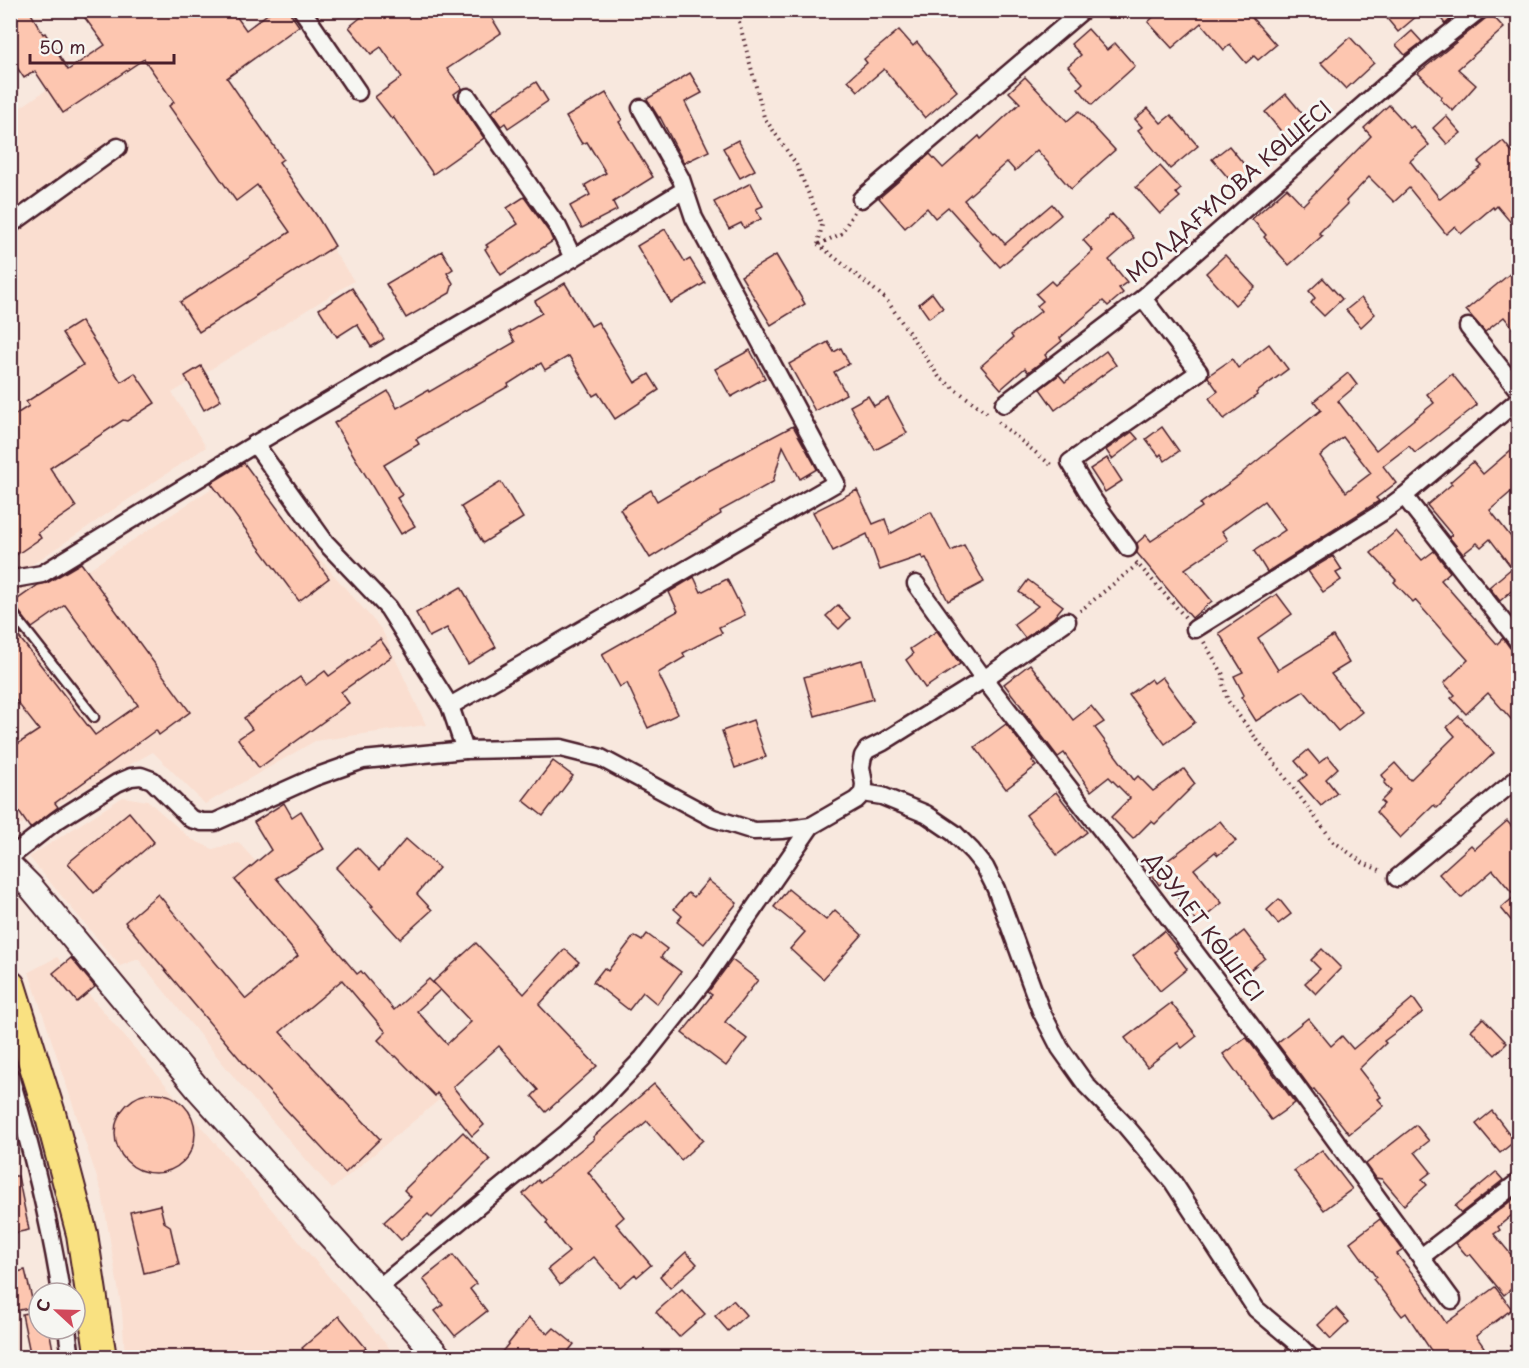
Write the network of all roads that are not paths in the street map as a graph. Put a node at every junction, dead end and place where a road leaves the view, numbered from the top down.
1 (302, 10) edge
2 (1083, 10) edge
3 (1479, 10) edge
4 (358, 92) dead end
5 (468, 97) dead end
6 (641, 108) dead end
7 (118, 147) dead end
8 (684, 190) junction
9 (861, 199) road end
10 (10, 225) edge
11 (573, 258) junction
12 (1143, 298) junction
13 (1468, 327) dead end
14 (1518, 390) edge
15 (1518, 400) edge
16 (1005, 404) dead end
17 (255, 444) junction
18 (1404, 496) junction
19 (1128, 548) dead end
20 (10, 581) edge
21 (916, 584) dead end
22 (10, 610) edge
23 (1068, 621) road end
24 (1195, 629) road end
25 (1518, 641) edge
26 (984, 679) junction
27 (450, 706) junction
28 (94, 717) dead end
29 (465, 750) junction
30 (1518, 778) edge
31 (863, 793) junction
32 (811, 826) junction
33 (10, 857) edge
34 (10, 866) edge
35 (1397, 878) road end
36 (10, 986) edge
37 (10, 1076) edge
38 (17, 1125) edge
39 (1518, 1182) edge
40 (1421, 1257) junction
41 (59, 1281) edge
42 (377, 1289) junction
43 (1452, 1300) dead end
44 (69, 1341) edge
45 (71, 1358) edge
46 (101, 1358) edge
47 (440, 1358) edge
48 (1311, 1358) edge

1 - 4 street
2 - 9 street
3 - 12 street, МОЛДАҒҰЛОВА КӨШЕСІ
5 - 11 street
6 - 8 street
7 - 10 street
8 - 11 street
8 - 27 street
11 - 17 street
12 - 16 street, МОЛДАҒҰЛОВА КӨШЕСІ
12 - 19 street
13 - 14 street
15 - 18 street
17 - 20 street
17 - 27 street
18 - 24 street
18 - 25 street
21 - 26 street, ДӘУЛЕТ КӨШЕСІ
22 - 28 lane
23 - 26 street
26 - 31 street
26 - 40 street, ДӘУЛЕТ КӨШЕСІ
27 - 29 street
29 - 32 street
29 - 33 street
30 - 35 street
31 - 32 street
31 - 48 street
32 - 42 street
34 - 42 main road
36 - 46 highway
37 - 38 street
38 - 41 street
39 - 40 street
40 - 43 street, ДӘУЛЕТ КӨШЕСІ
42 - 47 main road
44 - 45 street

